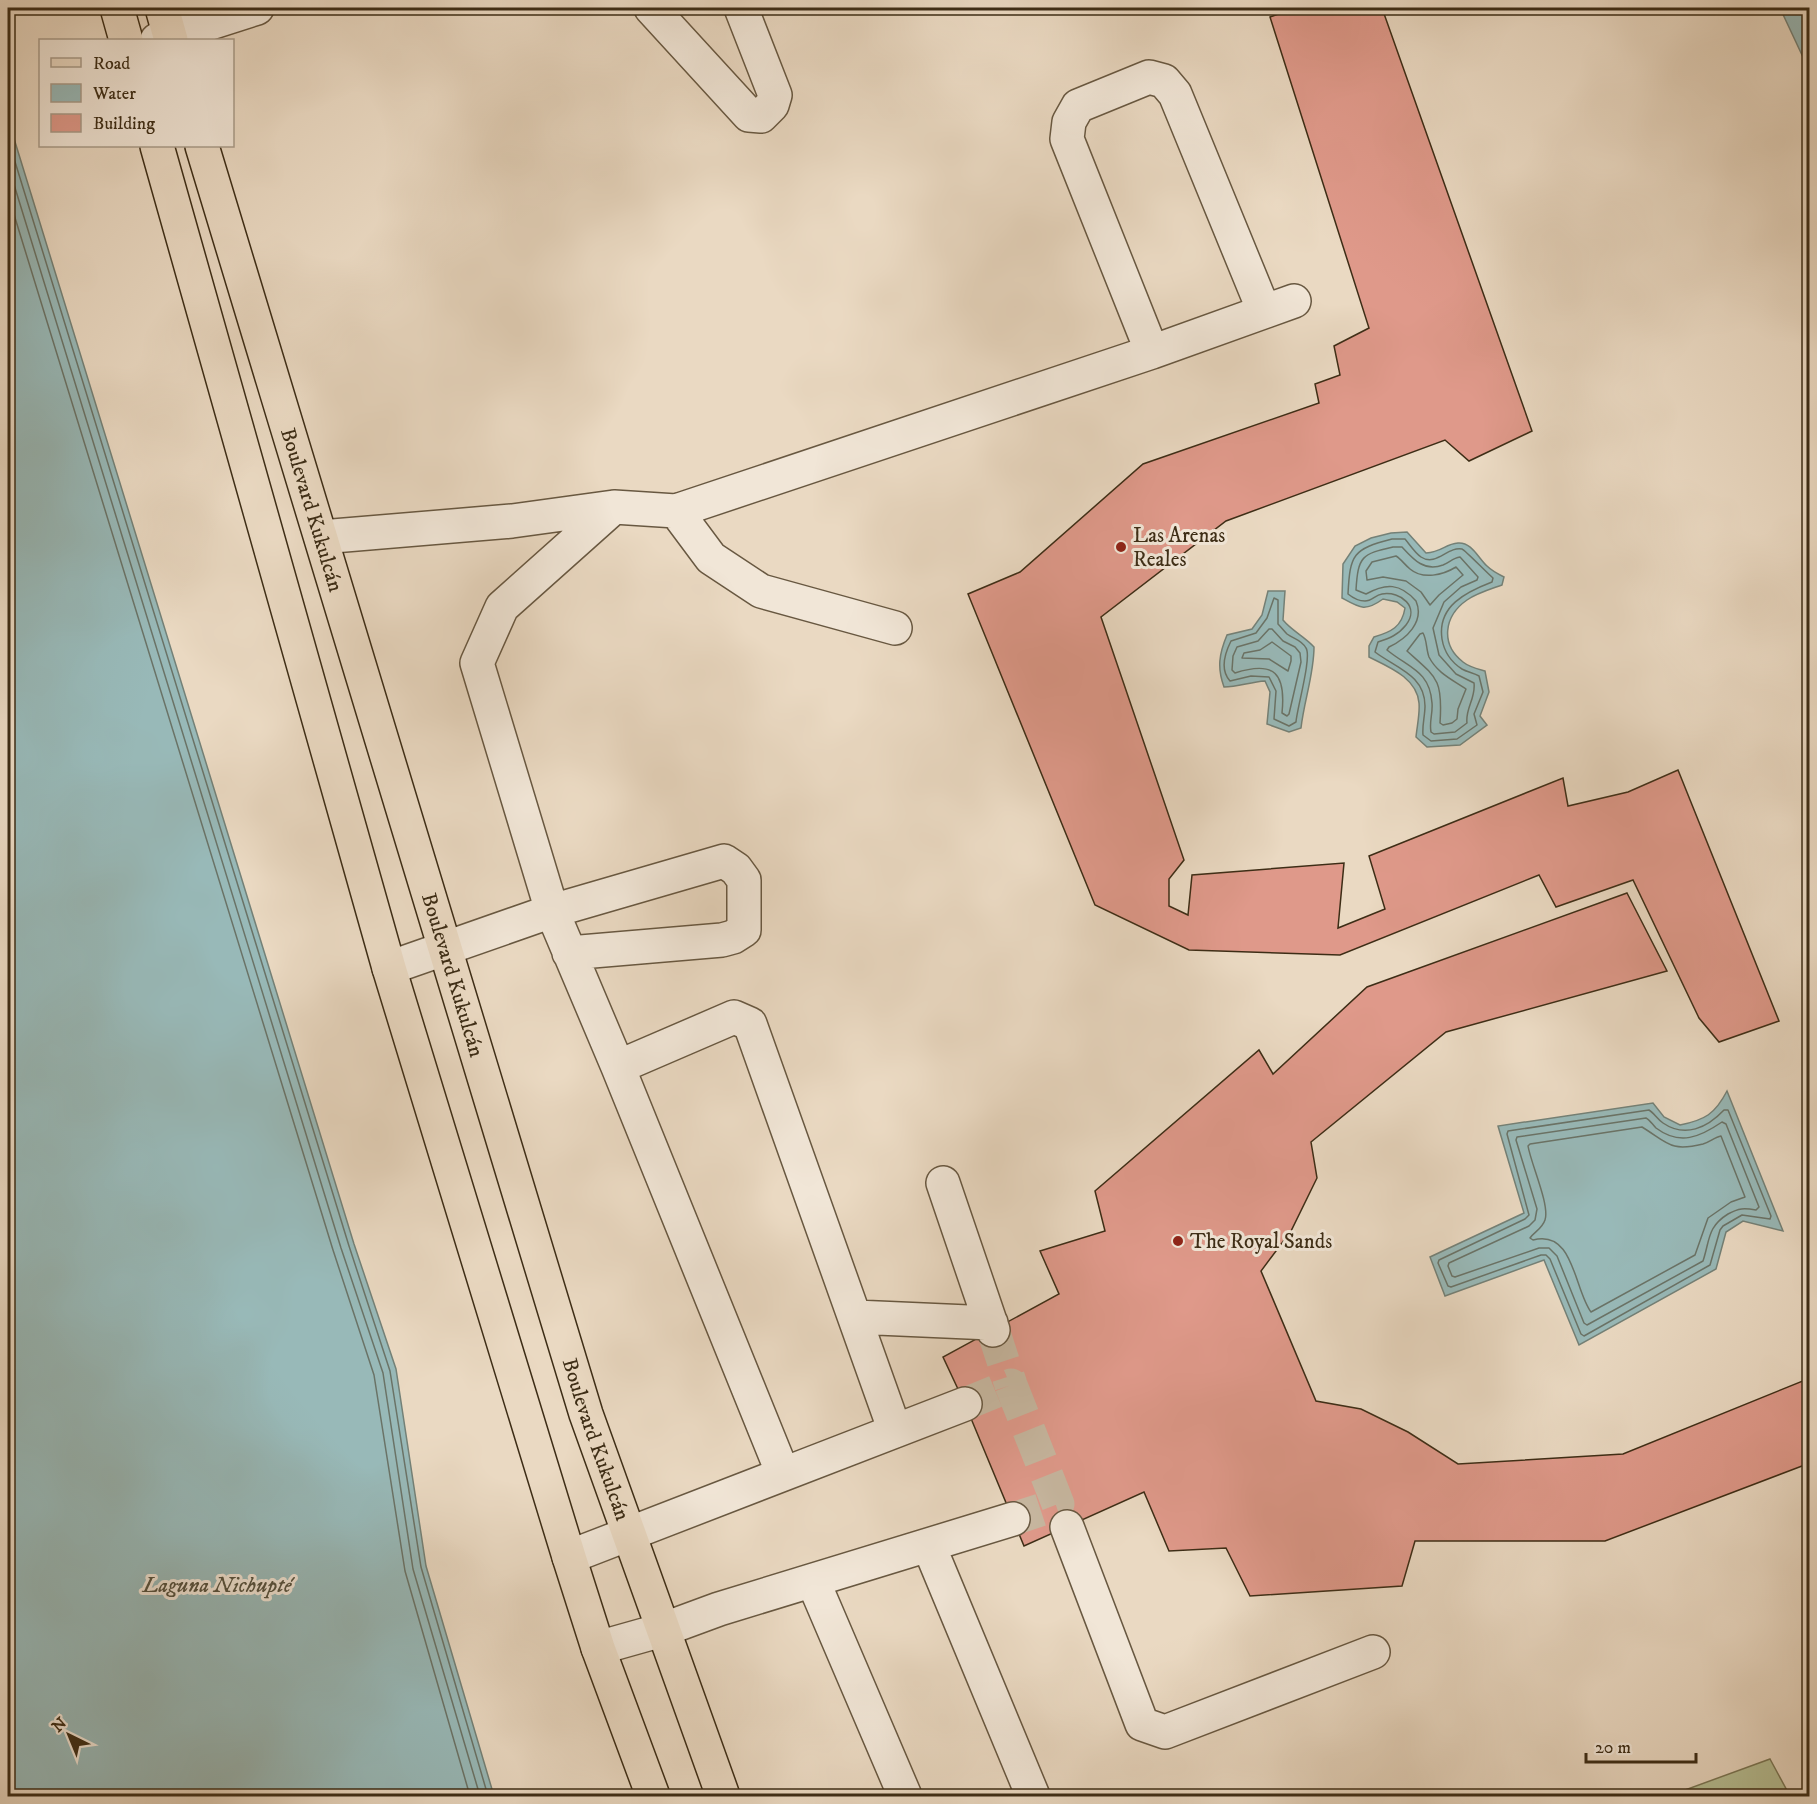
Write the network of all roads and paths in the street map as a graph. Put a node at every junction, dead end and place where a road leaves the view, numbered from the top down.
1 (117, 8) edge
2 (257, 8) edge
3 (651, 8) edge
4 (741, 8) edge
5 (165, 31) edge
6 (126, 39) edge
7 (157, 147) edge
8 (202, 147) edge
9 (1152, 352) junction
10 (614, 507) junction
11 (676, 511) junction
12 (321, 537) junction
13 (895, 628) dead end
14 (552, 911) junction
15 (444, 949) junction
16 (569, 953) junction
17 (389, 968) junction
18 (618, 1067) junction
19 (943, 1183) dead end
20 (855, 1317) junction
21 (965, 1404) tunnel mouth
22 (895, 1431) junction
23 (783, 1474) junction
24 (1013, 1519) tunnel mouth
25 (1066, 1527) dead end
26 (628, 1533) junction
27 (929, 1546) junction
28 (568, 1557) junction
29 (813, 1581) junction
30 (662, 1630) junction
31 (598, 1648) junction
32 (1372, 1652) dead end
33 (1033, 1796) edge
34 (653, 1797) edge
35 (723, 1797) edge
36 (905, 1797) edge

1 - 6 main road
2 - 5 street
3 - 4 street
7 - 17 main road
8 - 12 main road, Boulevard Kukulcán
9 - 9 street
9 - 11 street
10 - 11 street
10 - 12 street
10 - 14 street
11 - 13 street
12 - 15 main road, Boulevard Kukulcán
14 - 15 street
14 - 16 street
14 - 16 street
15 - 17 street
15 - 26 main road, Boulevard Kukulcán
16 - 18 street
17 - 28 main road
18 - 20 street
18 - 23 street
19 - 20 street
20 - 22 street
21 - 22 street
22 - 23 street
23 - 26 street
24 - 27 street
25 - 32 street
26 - 28 street
26 - 30 main road, Boulevard Kukulcán
27 - 29 street
27 - 33 street
28 - 31 main road
29 - 30 street
29 - 36 street
30 - 31 street
30 - 35 main road, Boulevard Kukulcán
31 - 34 main road

